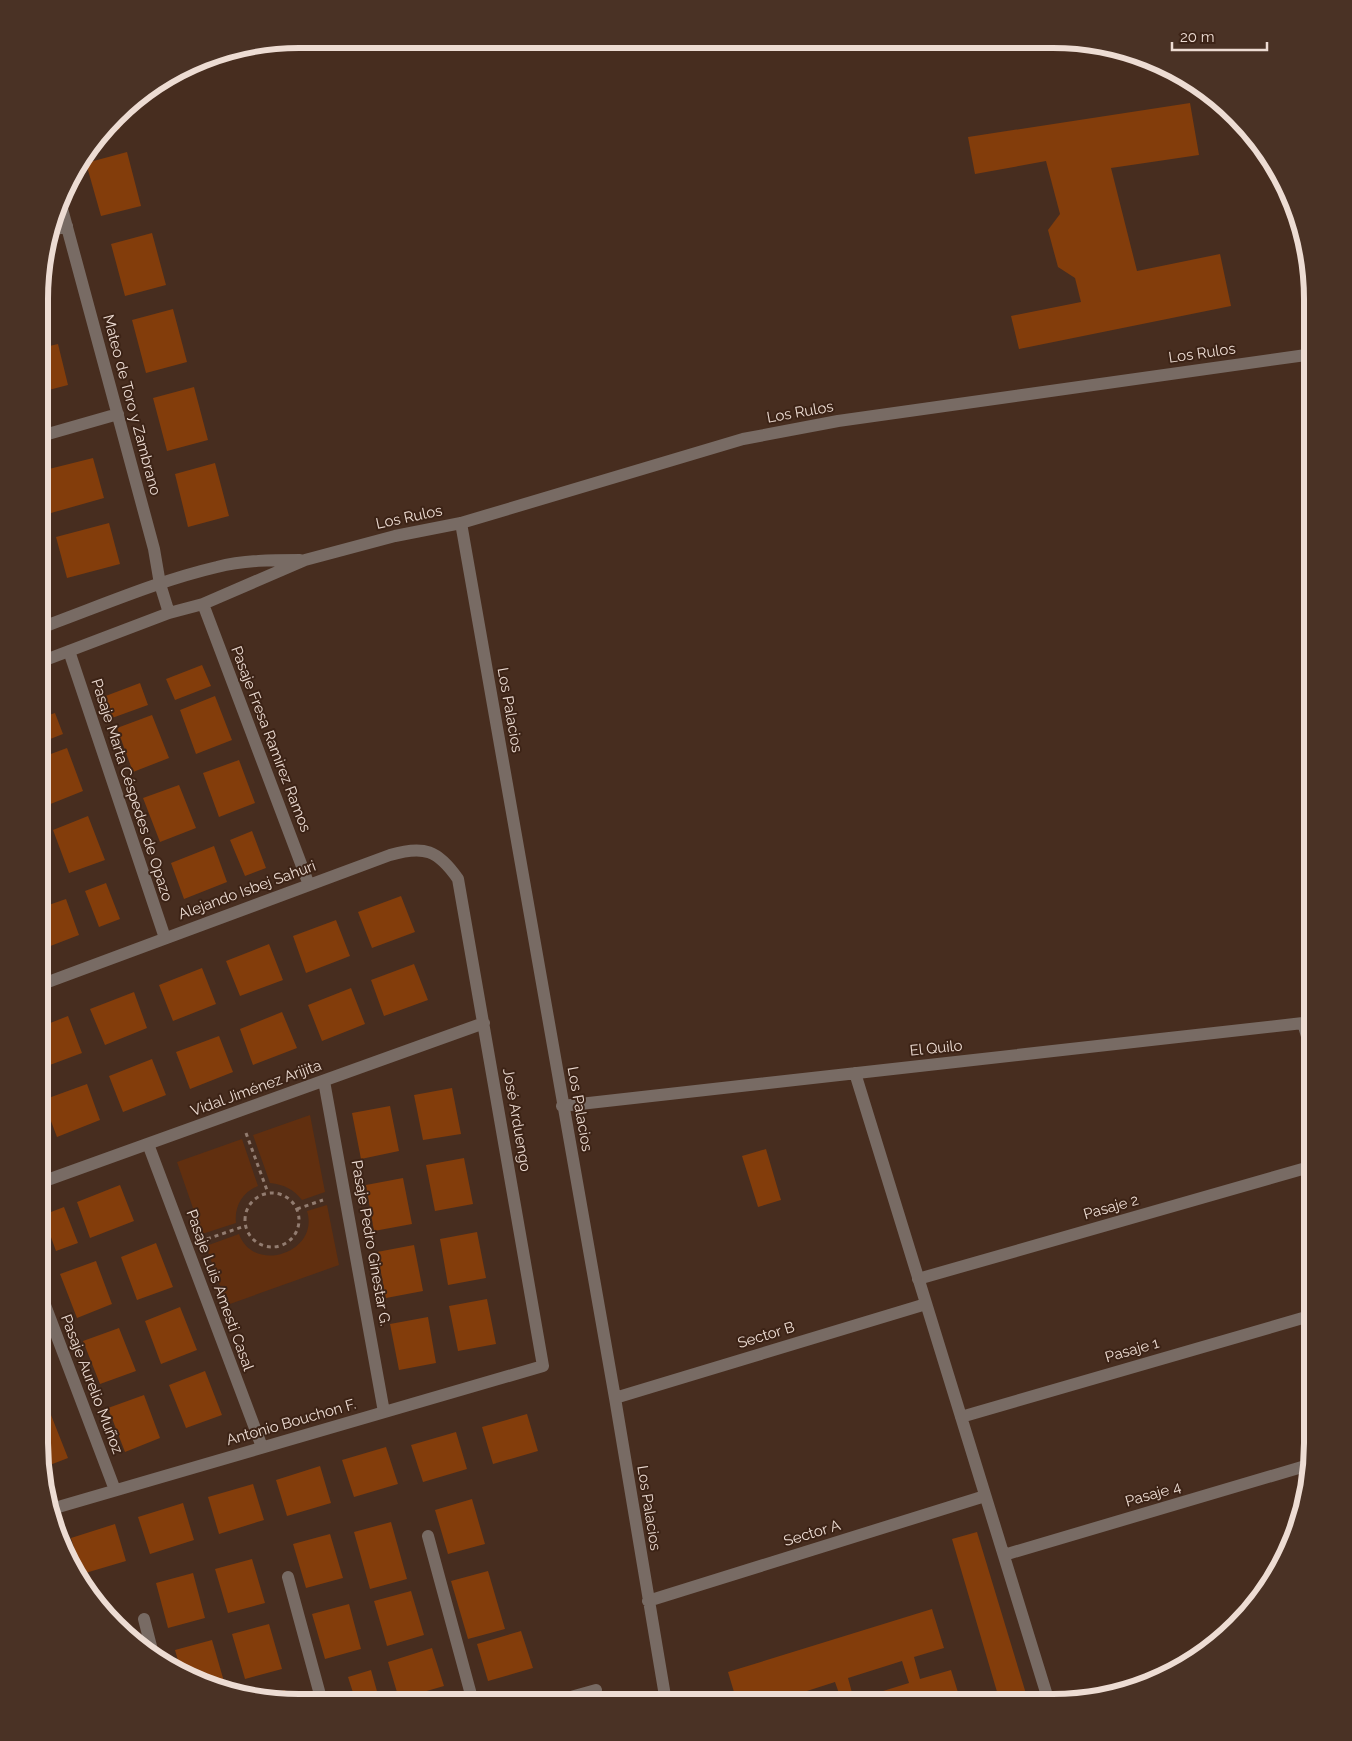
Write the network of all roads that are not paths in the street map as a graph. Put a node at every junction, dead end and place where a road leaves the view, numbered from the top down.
1 (63, 213) edge
2 (67, 226) junction
3 (58, 229) edge
4 (1304, 355) edge
5 (118, 414) junction
6 (48, 434) edge
7 (461, 522) junction
8 (305, 560) junction
9 (160, 584) junction
10 (203, 604) junction
11 (169, 613) junction
12 (48, 625) edge
13 (69, 651) junction
14 (48, 659) edge
15 (458, 880) joint
16 (308, 885) junction
17 (165, 938) junction
18 (48, 982) edge
19 (1304, 1022) edge
20 (484, 1023) junction
21 (855, 1073) junction
22 (324, 1080) junction
23 (562, 1106) junction
24 (148, 1144) junction
25 (1304, 1169) edge
26 (48, 1180) edge
27 (918, 1279) junction
28 (926, 1304) junction
29 (48, 1313) edge
30 (1304, 1318) edge
31 (543, 1366) joint
32 (614, 1398) junction
33 (384, 1412) junction
34 (961, 1417) junction
35 (262, 1448) junction
36 (1303, 1467) edge
37 (114, 1490) junction
38 (985, 1496) junction
39 (56, 1508) edge
40 (428, 1536) dead end
41 (1004, 1555) junction
42 (288, 1577) dead end
43 (648, 1601) junction
44 (144, 1619) dead end
45 (151, 1645) edge
46 (596, 1690) dead end
47 (320, 1693) edge
48 (471, 1693) edge
49 (585, 1693) edge
50 (664, 1693) edge
51 (1046, 1693) edge

1 - 2 street, Mateo de Toro y Zambrano
2 - 3 street
2 - 5 street, Mateo de Toro y Zambrano
4 - 7 street, Los Rulos
5 - 6 street
5 - 9 street, Mateo de Toro y Zambrano
7 - 8 street, Los Rulos
7 - 23 street, Los Palacios
8 - 9 street, Los Rulos
8 - 10 street, Los Rulos
9 - 11 street, Mateo de Toro y Zambrano
9 - 12 street, Los Rulos
10 - 11 street, Los Rulos
10 - 16 street, Pasaje Fresa Ramirez Ramos
11 - 13 street, Los Rulos
13 - 14 street, Los Rulos
13 - 17 street, Pasaje Marta Céspedes de Opazo
15 - 16 street, Alejando Isbej Sahuri
15 - 20 street, José Arduengo
16 - 17 street, Alejando Isbej Sahuri
17 - 18 street, Alejando Isbej Sahuri
19 - 21 street, El Quilo
20 - 22 street, Vidal Jiménez Arijita
20 - 31 street, José Arduengo
21 - 23 street, El Quilo
21 - 27 street
22 - 24 street, Vidal Jiménez Arijita
22 - 33 street, Pasaje Pedro Ginestar G.
23 - 32 street, Los Palacios
24 - 26 street, Vidal Jiménez Arijita
24 - 35 street, Pasaje Luis Amesti Casal
25 - 27 street, Pasaje 2
27 - 28 street
28 - 32 street, Sector B
28 - 34 street
29 - 37 street, Pasaje Aurelio Muñoz
30 - 34 street, Pasaje 1
31 - 33 street, Antonio Bouchon F.
32 - 43 street, Los Palacios
33 - 35 street, Antonio Bouchon F.
34 - 38 street
35 - 37 street, Antonio Bouchon F.
36 - 41 street, Pasaje 4
37 - 39 street, Antonio Bouchon F.
38 - 41 street
38 - 43 street, Sector A
40 - 48 street
41 - 51 street
42 - 47 street
43 - 50 street, Los Palacios
44 - 45 street
46 - 49 street

